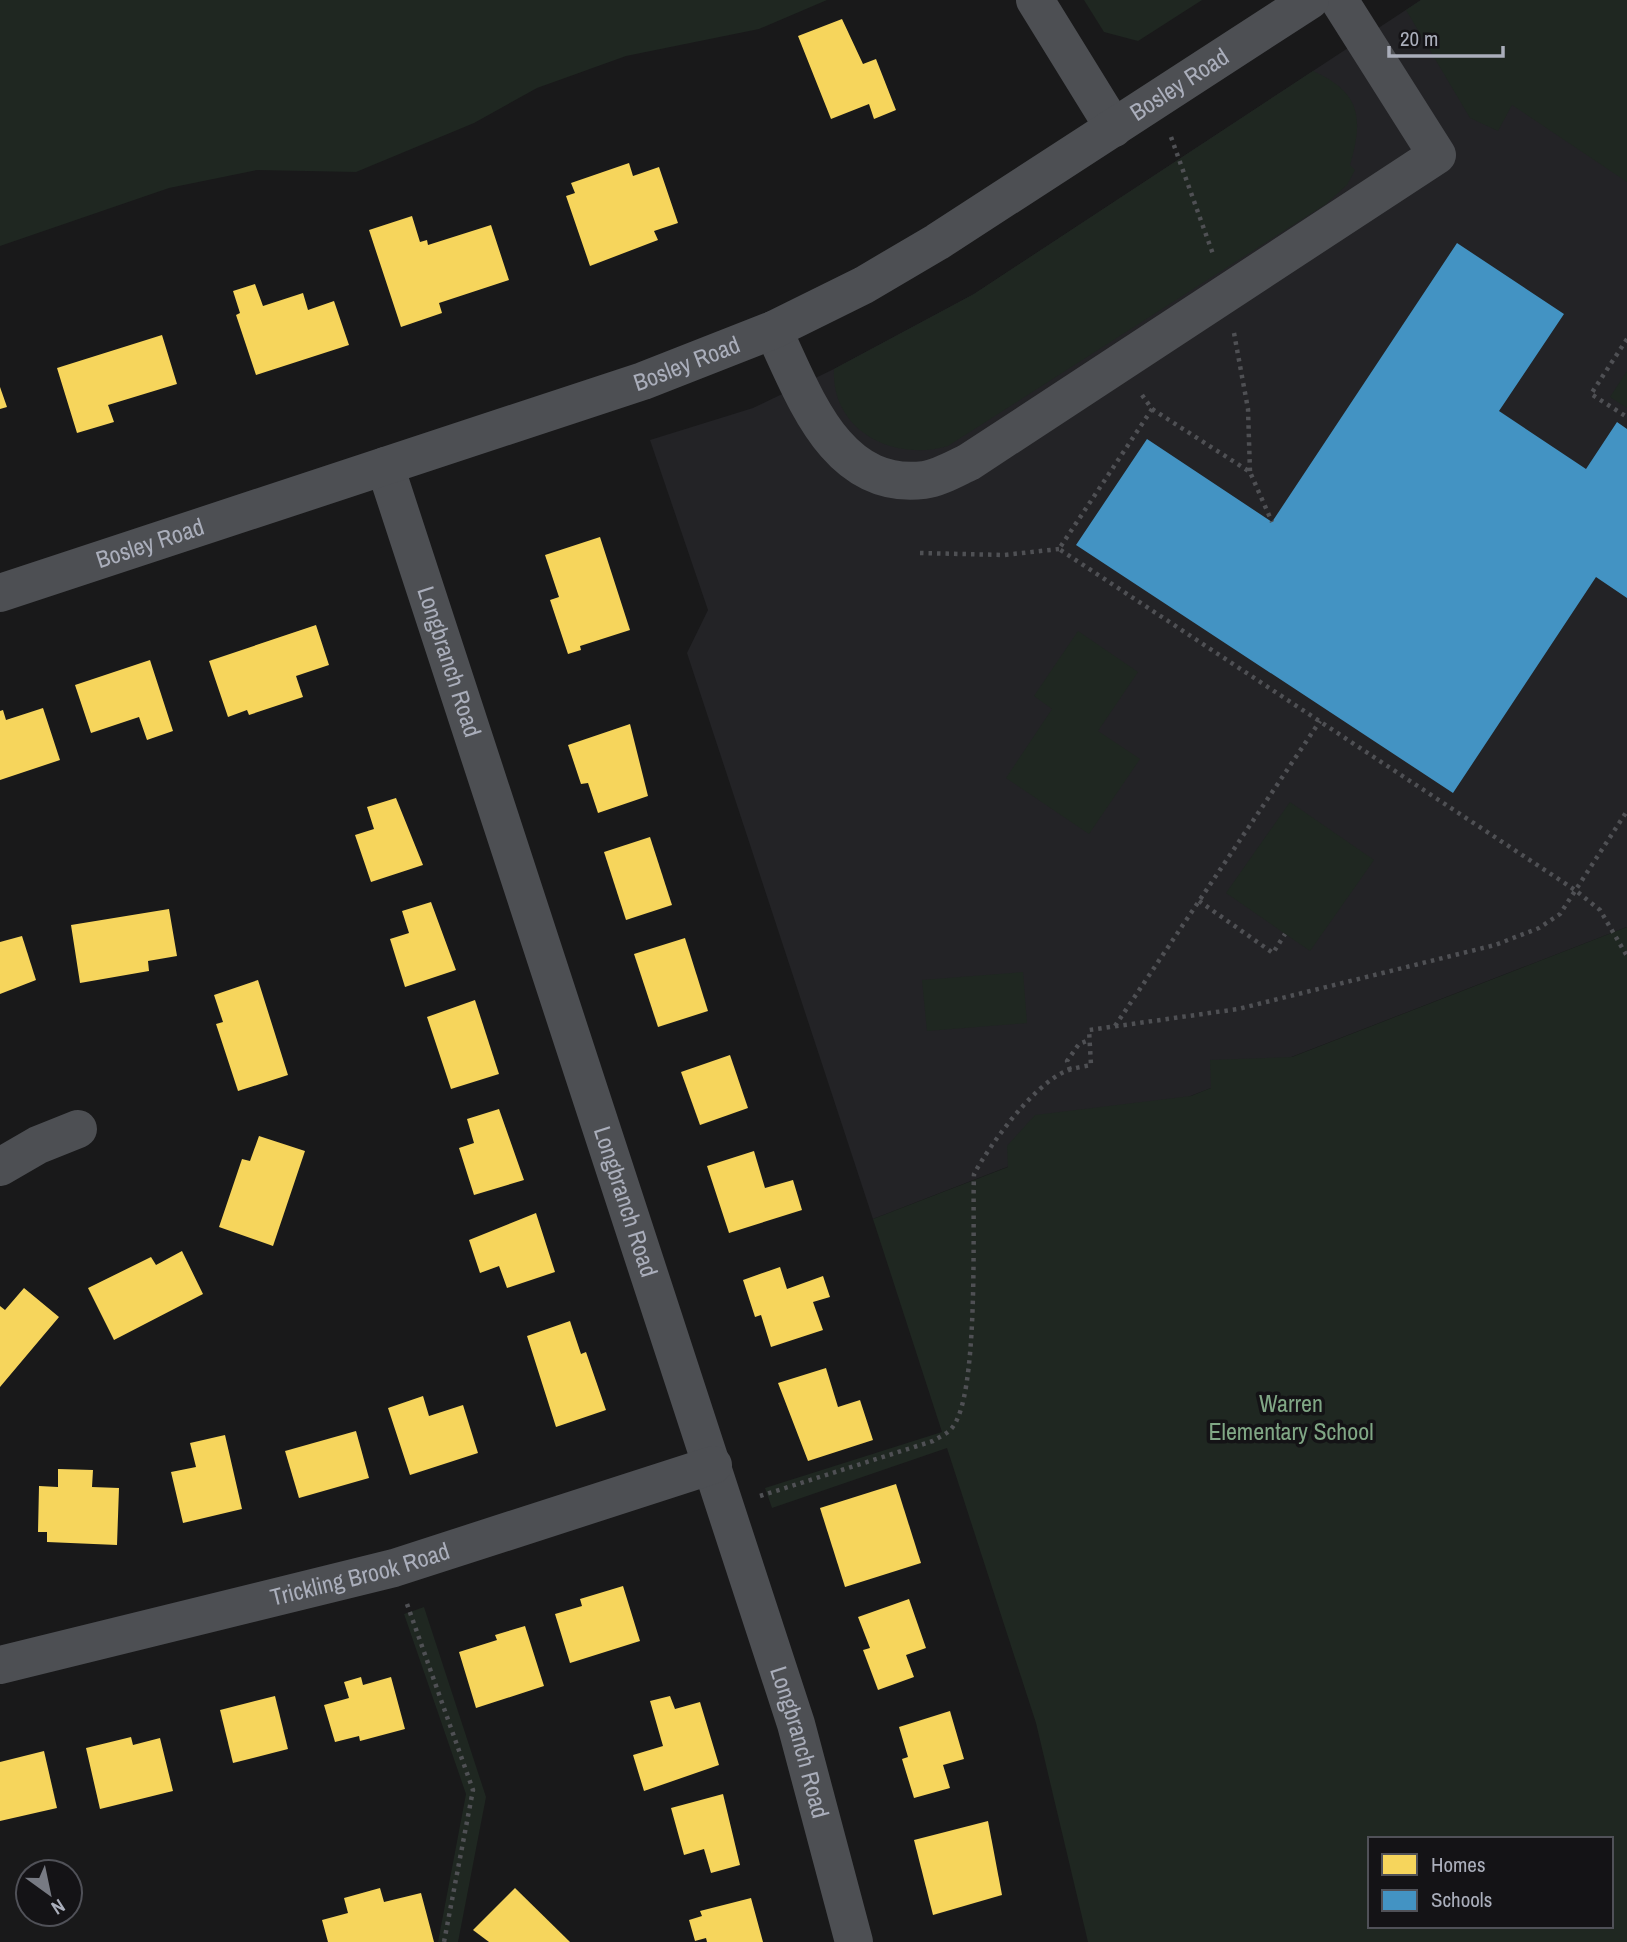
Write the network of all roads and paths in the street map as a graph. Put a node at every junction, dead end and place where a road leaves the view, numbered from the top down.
1 (1035, 0) edge
2 (1310, 0) edge
3 (1339, 0) edge
4 (1114, 128) junction
5 (774, 330) junction
6 (1627, 339) edge
7 (1119, 363) junction
8 (1152, 409) junction
9 (1627, 417) edge
10 (385, 466) junction
11 (1272, 522) dead end
12 (1059, 549) junction
13 (920, 553) dead end
14 (0, 593) edge
15 (1320, 721) junction
16 (1627, 811) edge
17 (1575, 890) junction
18 (1199, 901) junction
19 (1285, 934) dead end
20 (1627, 956) edge
21 (1115, 1026) junction
22 (1089, 1040) junction
23 (1070, 1070) junction
24 (78, 1129) dead end
25 (0, 1167) edge
26 (713, 1465) junction
27 (758, 1496) dead end
28 (407, 1603) dead end
29 (0, 1665) edge
30 (444, 1942) edge
31 (854, 1942) edge

1 - 4 street
2 - 4 street, Bosley Road
3 - 7 street
4 - 5 street, Bosley Road
5 - 7 street
5 - 10 street, Bosley Road
6 - 9 path
7 - 8 path
8 - 11 path
8 - 12 path
10 - 14 street, Bosley Road
10 - 26 street, Longbranch Road
12 - 13 path
12 - 15 path
15 - 17 path
15 - 18 path
16 - 17 path
17 - 20 path
17 - 21 path
18 - 19 path
18 - 21 path
21 - 22 path
22 - 23 path
22 - 23 path
23 - 27 path
24 - 25 street
26 - 29 street, Trickling Brook Road
26 - 31 street, Longbranch Road
28 - 30 path

